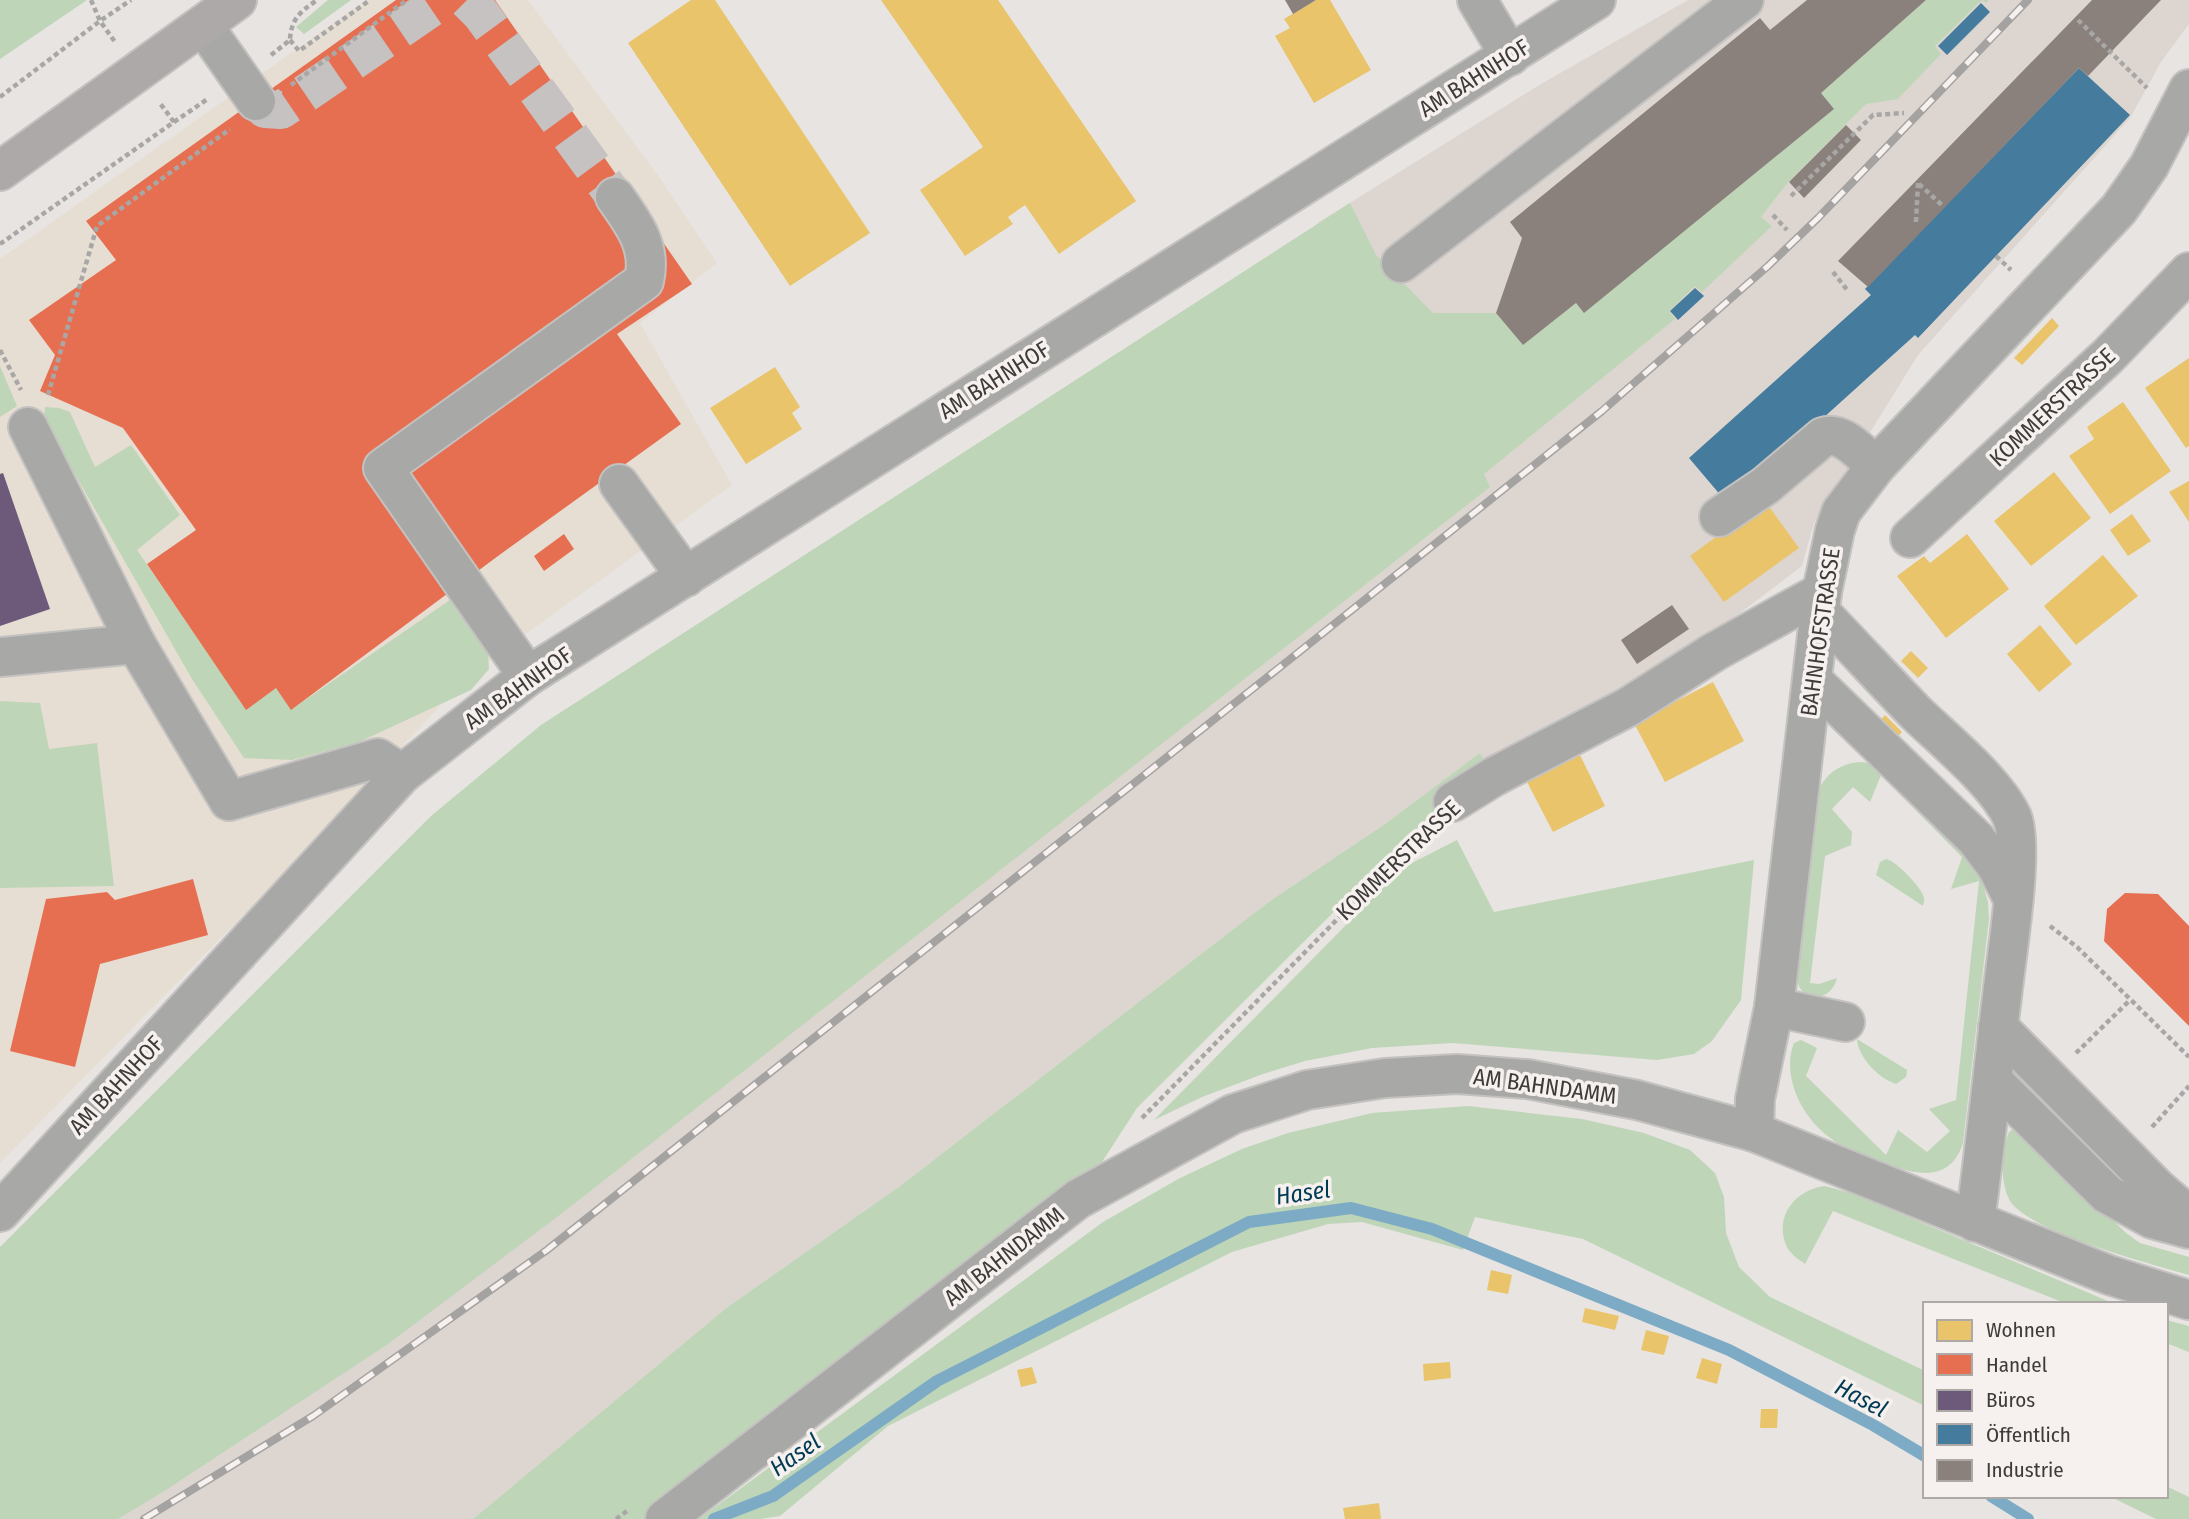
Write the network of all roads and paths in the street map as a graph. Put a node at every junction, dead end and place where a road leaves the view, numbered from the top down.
1 (131, 0) edge
2 (237, 0) edge
3 (317, 0) edge
4 (370, 0) edge
5 (407, 0) edge
6 (1477, 0) edge
7 (1596, 0) edge
8 (1744, 0) edge
9 (2078, 20) dead end
10 (203, 25) junction
11 (291, 25) dead end
12 (290, 40) dead end
13 (1510, 56) junction
14 (0, 97) edge
15 (2183, 100) edge
16 (261, 103) junction
17 (1904, 113) dead end
18 (0, 171) edge
19 (1791, 196) dead end
20 (615, 197) tunnel mouth
21 (1944, 207) dead end
22 (1773, 215) dead end
23 (1916, 222) dead end
24 (1787, 230) dead end
25 (1401, 263) dead end
26 (1833, 272) dead end
27 (2189, 272) edge
28 (1849, 290) dead end
29 (49, 394) dead end
30 (28, 427) dead end
31 (1876, 466) junction
32 (619, 484) dead end
33 (1719, 517) dead end
34 (1910, 538) dead end
35 (686, 577) junction
36 (1821, 602) junction
37 (136, 644) junction
38 (0, 657) edge
39 (528, 676) junction
40 (1812, 680) junction
41 (402, 774) junction
42 (1453, 802) joint
43 (2013, 899) junction
44 (2130, 1000) junction
45 (1774, 1007) junction
46 (1845, 1022) dead end
47 (1998, 1027) junction
48 (2189, 1057) edge
49 (2072, 1058) dead end
50 (1994, 1082) junction
51 (2189, 1086) edge
52 (1754, 1132) junction
53 (2147, 1133) dead end
54 (1131, 1170) junction
55 (0, 1212) edge
56 (2189, 1216) edge
57 (1975, 1222) junction
58 (2189, 1229) edge
59 (2189, 1300) edge
60 (665, 1519) edge

1 - 14 path
2 - 10 main road
3 - 11 path
4 - 12 path
5 - 16 path
6 - 13 street
7 - 13 street, AM BAHNHOF
8 - 25 street
9 - 15 path
10 - 16 street
10 - 18 main road
13 - 35 street, AM BAHNHOF
15 - 31 street, BAHNHOFSTRASSE
16 - 29 path
17 - 19 path
20 - 39 street
21 - 23 path
22 - 24 path
26 - 28 path
27 - 34 street, KOMMERSTRASSE
30 - 37 street
31 - 33 street
31 - 36 street, BAHNHOFSTRASSE
32 - 35 street
35 - 39 street, AM BAHNHOF
36 - 40 street, BAHNHOFSTRASSE
36 - 42 street, KOMMERSTRASSE
36 - 43 street
37 - 38 street
37 - 41 street
39 - 41 street, AM BAHNHOF
40 - 43 street
40 - 45 street, BAHNHOFSTRASSE
41 - 55 street, AM BAHNHOF
42 - 54 path, KOMMERSTRASSE
43 - 44 path
43 - 47 street
44 - 48 path
44 - 49 path
45 - 46 street
45 - 52 street, BAHNHOFSTRASSE
47 - 50 street
47 - 56 street
50 - 57 street
50 - 58 street
51 - 53 path
52 - 54 street, AM BAHNDAMM
52 - 57 street, AM BAHNDAMM
54 - 60 street, AM BAHNDAMM
57 - 59 street, AM BAHNDAMM

